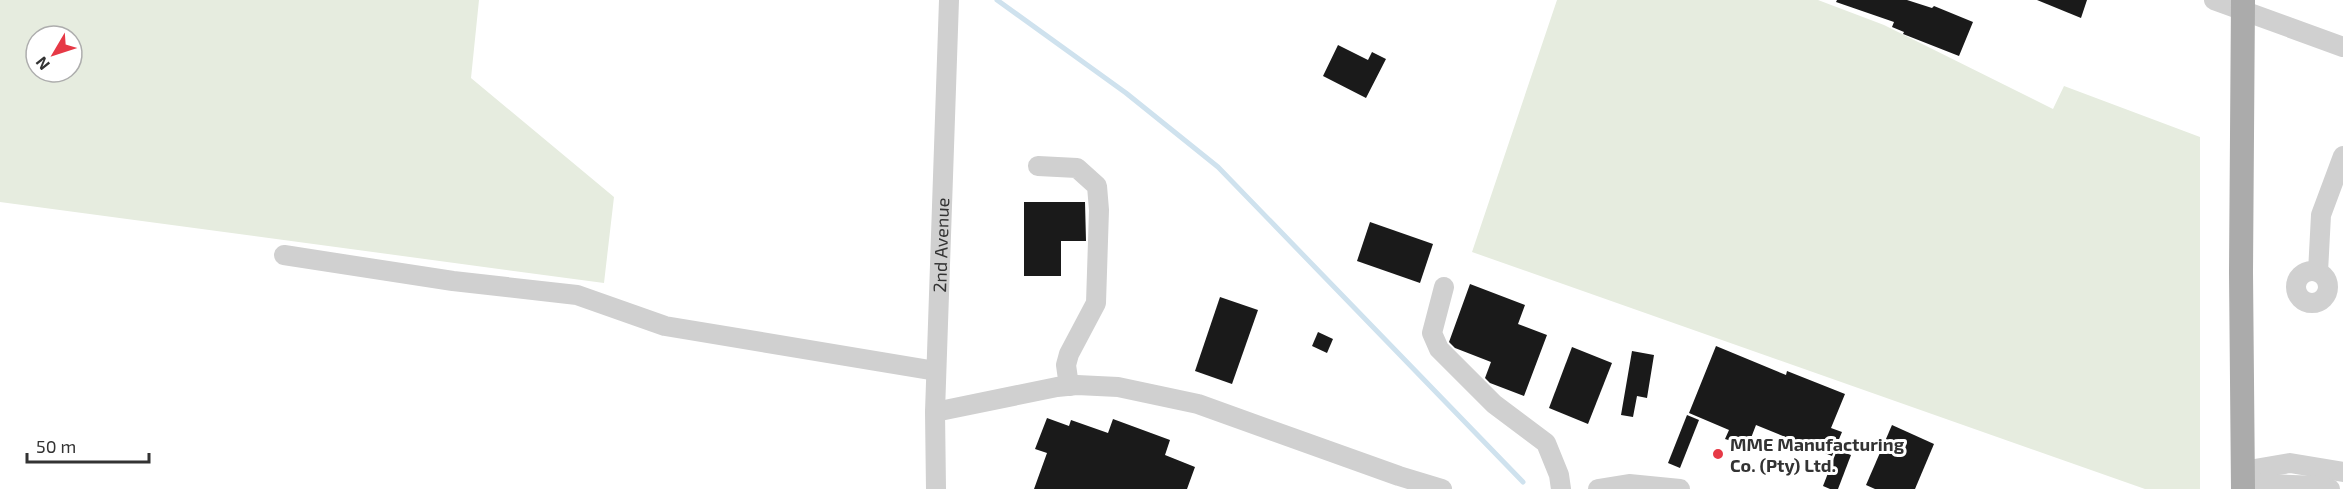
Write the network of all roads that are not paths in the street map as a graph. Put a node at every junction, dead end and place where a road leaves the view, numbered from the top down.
1 (949, 0) edge
2 (2214, 0) edge
3 (2243, 5) edge
4 (2343, 46) edge
5 (2343, 156) edge
6 (1038, 166) dead end
7 (284, 255) dead end
8 (2318, 272) dead end
9 (1444, 287) dead end
10 (936, 371) junction
11 (1069, 386) junction
12 (935, 412) junction
13 (2343, 472) edge
14 (2243, 481) edge
15 (936, 489) edge
16 (1442, 489) edge
17 (1561, 489) edge
18 (1598, 489) edge
19 (1680, 489) edge
20 (2330, 489) edge

1 - 10 street, 2nd Avenue
2 - 3 street
3 - 4 street
3 - 14 main road
5 - 8 street
6 - 11 street
7 - 10 street
9 - 17 street
10 - 12 street, 2nd Avenue
11 - 12 street
11 - 16 street
12 - 15 street, 2nd Avenue
13 - 14 street
14 - 20 street
18 - 19 street

